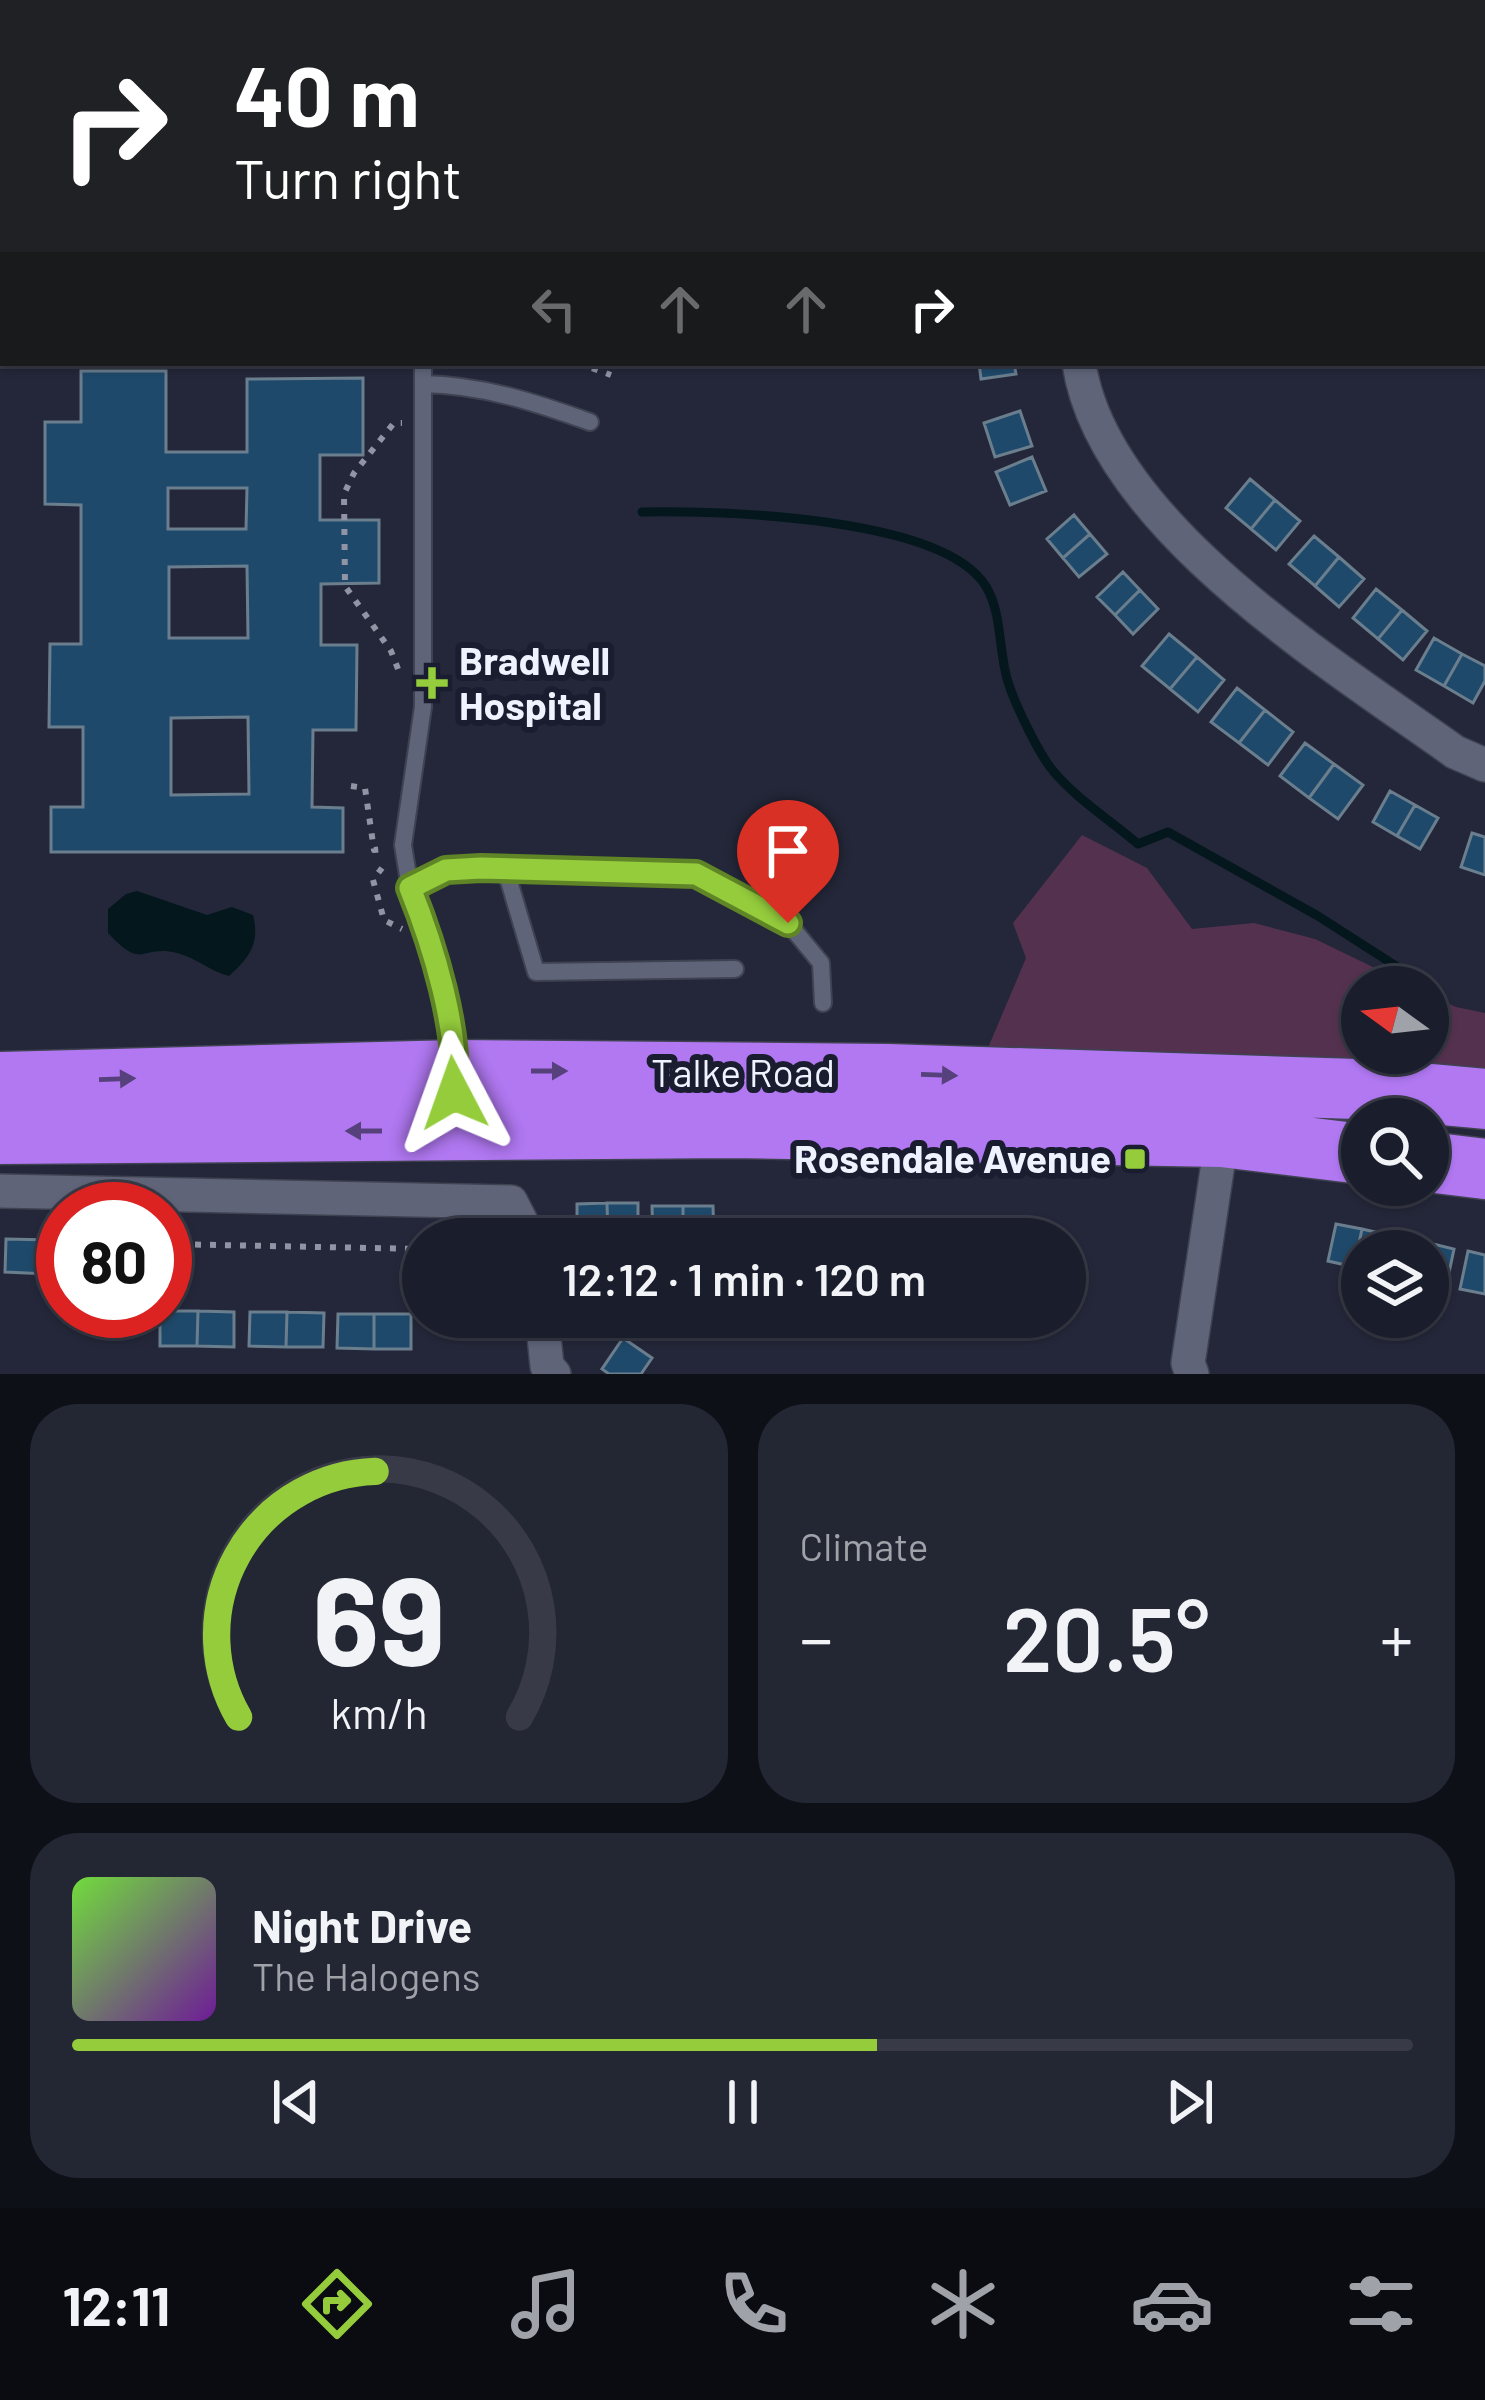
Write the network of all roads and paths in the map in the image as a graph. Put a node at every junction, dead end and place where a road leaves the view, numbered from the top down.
1 (423, 366) edge
2 (586, 366) edge
3 (1080, 366) edge
4 (611, 375) dead end
5 (423, 384) junction
6 (590, 422) dead end
7 (1485, 765) edge
8 (351, 786) dead end
9 (506, 871) junction
10 (410, 888) junction
11 (404, 929) dead end
12 (735, 969) dead end
13 (823, 1003) dead end
14 (456, 1070) junction
15 (0, 1082) edge
16 (1485, 1099) edge
17 (733, 1128) junction
18 (0, 1134) edge
19 (1222, 1137) junction
20 (1341, 1151) edge
21 (1449, 1165) edge
22 (1485, 1169) edge
23 (0, 1191) edge
24 (519, 1218) edge
25 (192, 1245) edge
26 (402, 1249) edge
27 (546, 1338) edge
28 (551, 1370) edge
29 (1192, 1374) edge

1 - 5 lane
2 - 4 path
3 - 7 street
5 - 6 lane
5 - 10 lane
8 - 11 path
9 - 10 lane
9 - 12 lane
9 - 13 lane
10 - 14 lane
15 -> 14 highway, Talke Road
14 -> 16 highway, Talke Road
14 - 17 highway
17 -> 18 highway, Talke Road
17 - 19 highway, Talke Road
19 - 20 highway, Talke Road
19 - 29 street
21 - 22 highway
23 - 24 street
25 - 26 path
27 - 28 street

